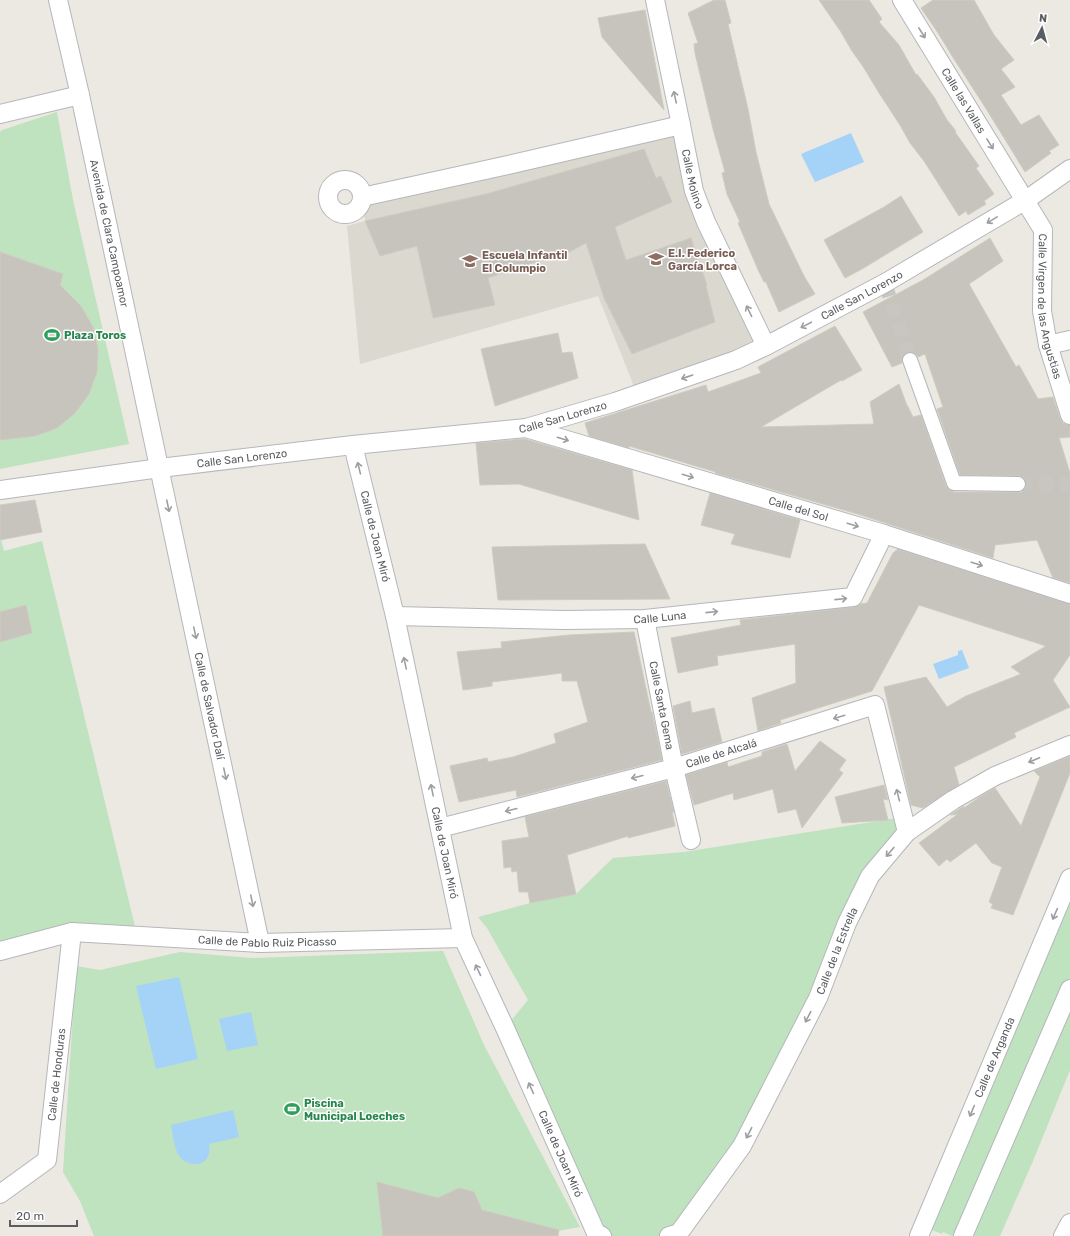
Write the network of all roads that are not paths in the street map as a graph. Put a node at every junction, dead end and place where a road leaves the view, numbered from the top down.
1 (58, 0) edge
2 (655, 0) edge
3 (902, 0) edge
4 (80, 95) junction
5 (0, 114) edge
6 (681, 124) junction
7 (1070, 169) edge
8 (362, 197) dead end
9 (1026, 200) junction
10 (1070, 340) edge
11 (1048, 345) junction
12 (766, 346) junction
13 (910, 360) tunnel mouth
14 (1070, 415) edge
15 (526, 428) junction
16 (354, 445) junction
17 (160, 468) junction
18 (1018, 484) tunnel mouth
19 (0, 490) edge
20 (884, 534) junction
21 (1070, 594) edge
22 (395, 616) junction
23 (645, 618) junction
24 (1070, 745) edge
25 (674, 768) junction
26 (440, 828) junction
27 (907, 832) junction
28 (691, 840) dead end
29 (1070, 878) edge
30 (72, 932) junction
31 (462, 938) junction
32 (260, 943) junction
33 (0, 951) edge
34 (1070, 989) edge
35 (0, 1194) edge
36 (1070, 1223) edge
37 (674, 1235) edge
38 (602, 1236) edge
39 (919, 1236) edge
40 (963, 1236) edge
41 (1063, 1236) edge

1 - 4 street, Avenida de Clara Campoamor
6 -> 2 street, Calle Molino
3 -> 9 street, Calle las Vallas
4 - 5 street
4 - 17 street, Avenida de Clara Campoamor
6 - 8 street
12 -> 6 street, Calle Molino
7 - 9 street, Calle San Lorenzo
9 - 11 street, Calle Virgen de las Angustias
9 -> 12 street, Calle San Lorenzo
10 - 11 street
11 - 14 street, Calle Virgen de las Angustias
12 -> 15 street, Calle San Lorenzo
13 - 18 street
15 - 16 street, Calle San Lorenzo
15 -> 20 street, Calle del Sol
16 - 17 street, Calle San Lorenzo
22 -> 16 street, Calle de Joan Miró
17 - 19 street, Calle San Lorenzo
17 -> 32 street, Calle de Salvador Dalí
20 -> 21 street, Calle del Sol
23 -> 20 street, Calle Luna
22 - 23 street, Calle Luna
26 -> 22 street, Calle de Joan Miró
23 - 25 street, Calle Santa Gema
24 -> 27 street, Calle de la Estrella
25 -> 26 street, Calle de Alcalá
27 -> 25 street, Calle de Alcalá
25 - 28 street, Calle Santa Gema
26 - 31 street, Calle de Joan Miró
27 -> 37 street, Calle de la Estrella
29 -> 39 street, Calle de Arganda
30 - 32 street, Calle de Pablo Ruiz Picasso
30 - 33 street, Calle de Pablo Ruiz Picasso
30 - 35 street, Calle de Honduras
31 - 32 street, Calle de Pablo Ruiz Picasso
38 -> 31 street, Calle de Joan Miró
34 - 40 street
36 - 41 street

